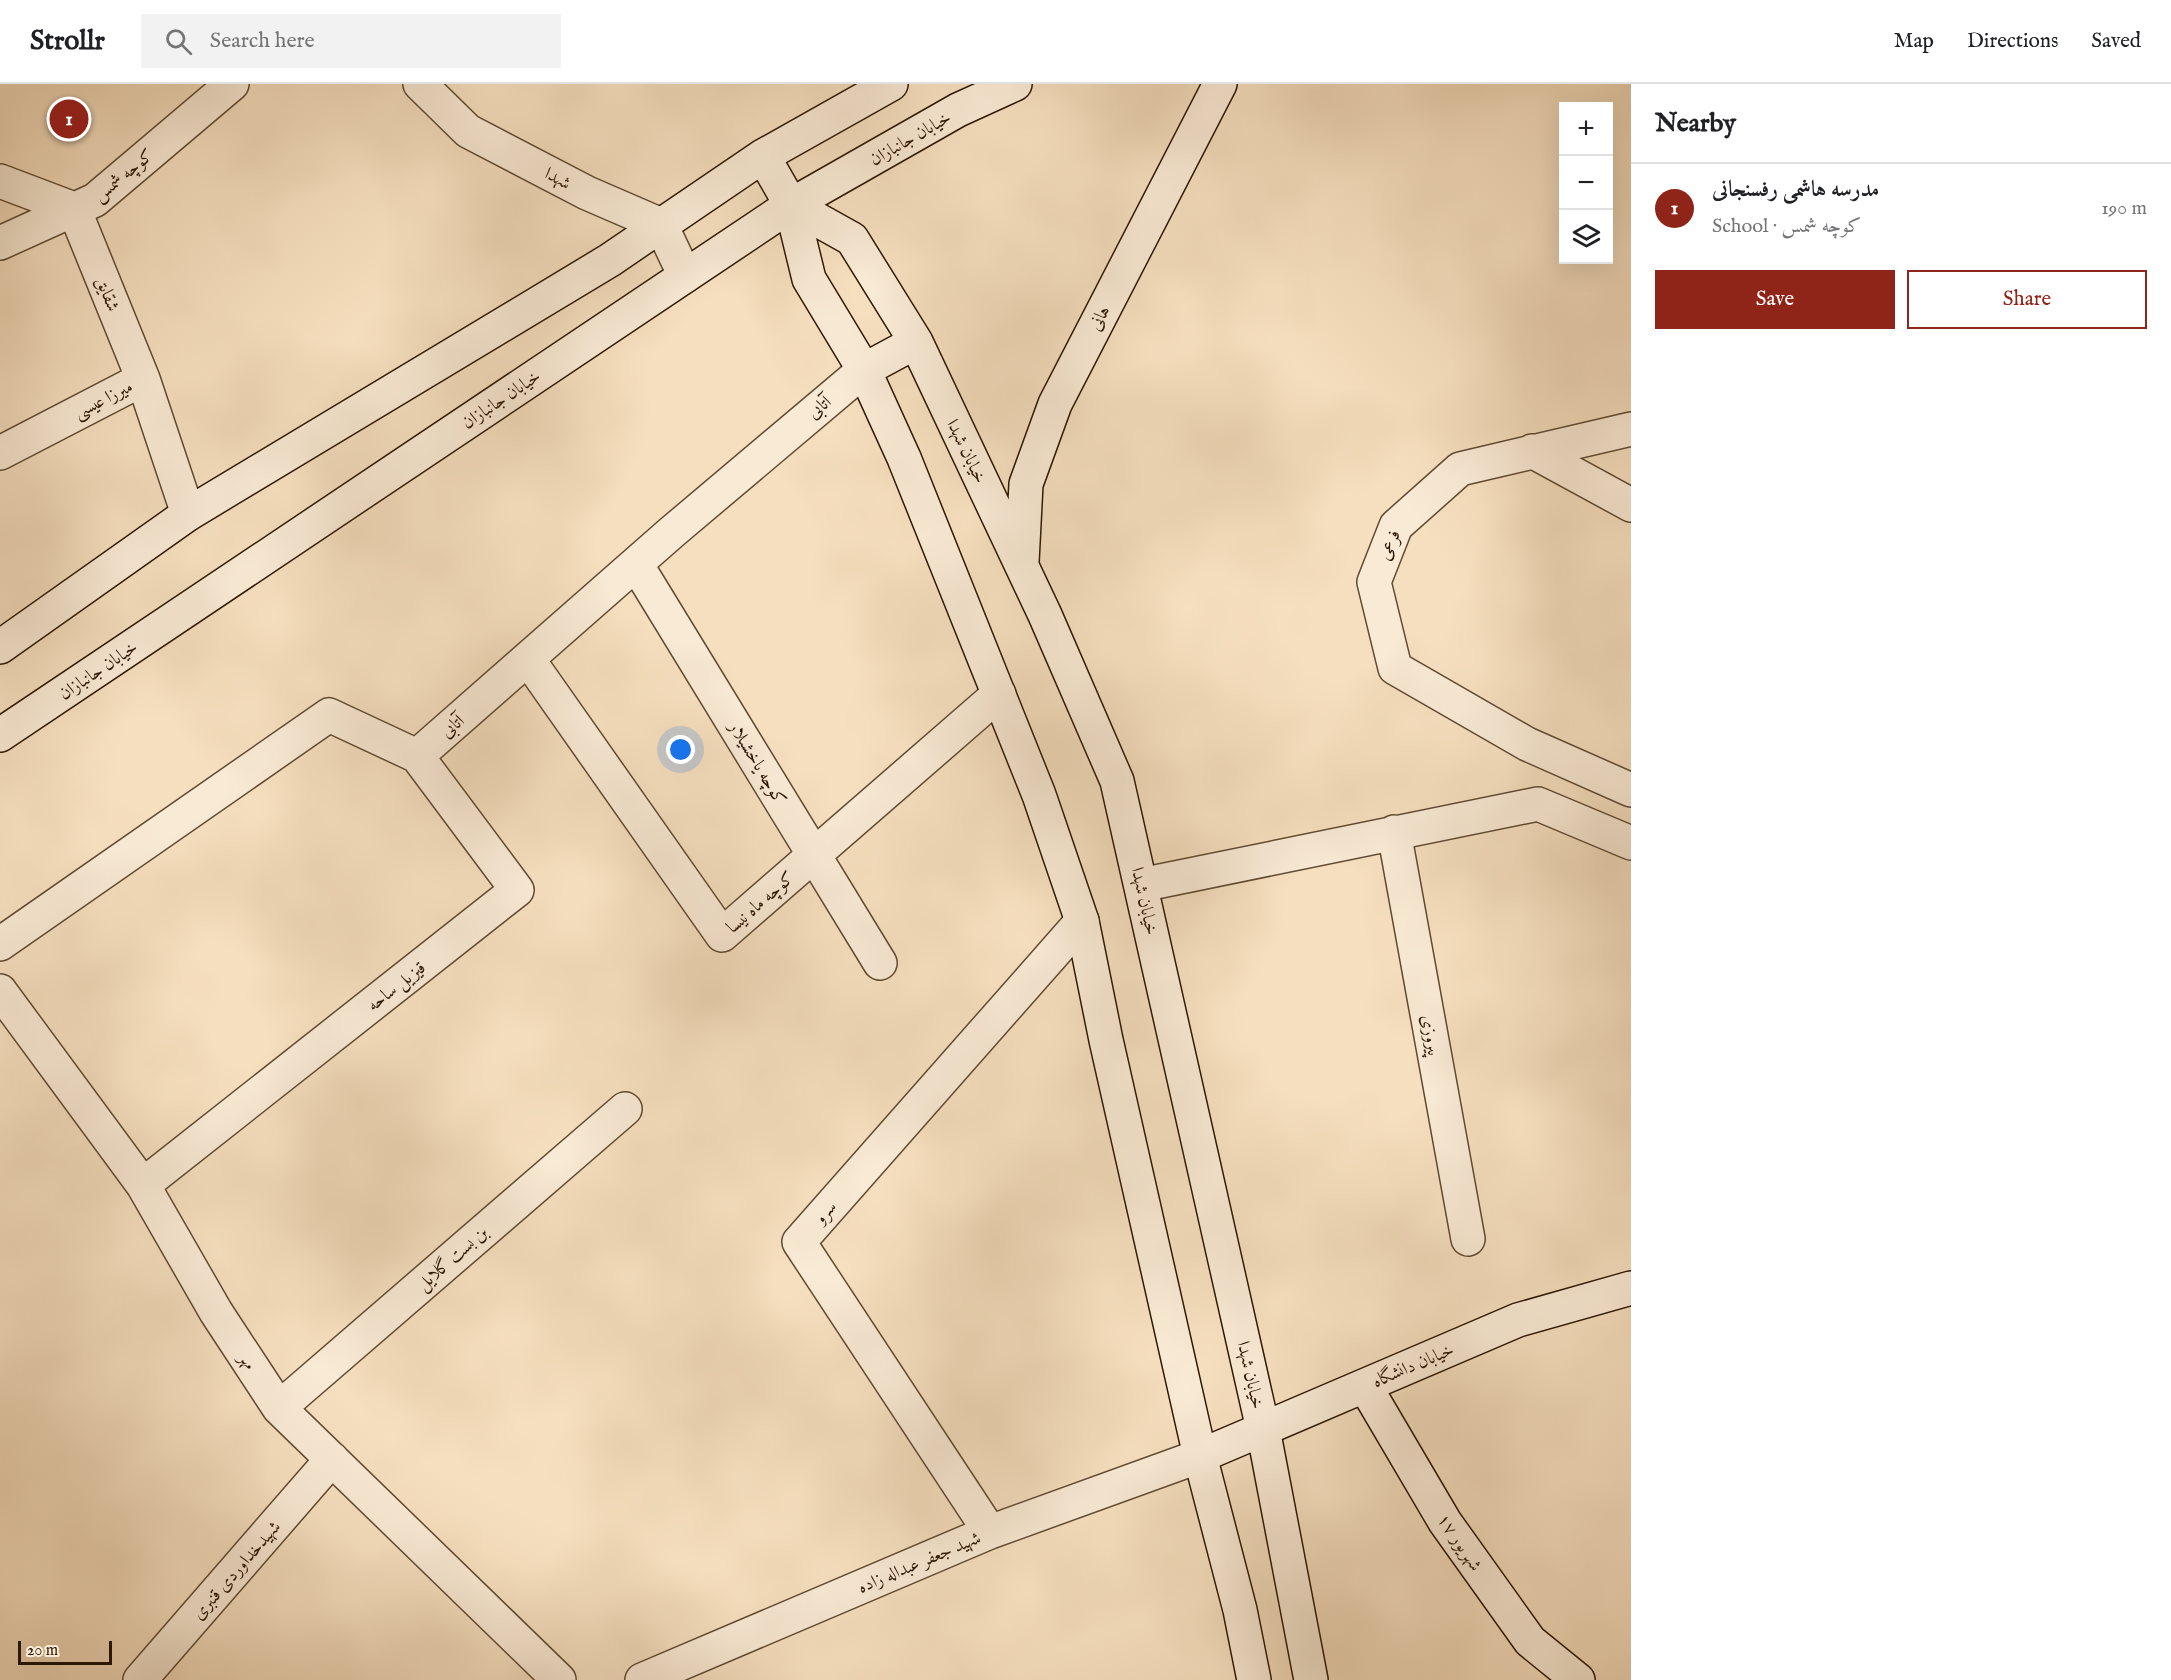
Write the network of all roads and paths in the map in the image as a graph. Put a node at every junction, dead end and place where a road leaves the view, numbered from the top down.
1 (232, 84) edge
2 (420, 84) edge
3 (891, 84) edge
4 (1015, 84) edge
5 (1220, 84) edge
6 (763, 156) junction
7 (0, 181) edge
8 (791, 205) junction
9 (74, 209) junction
10 (661, 225) junction
11 (0, 243) edge
12 (685, 276) junction
13 (916, 342) junction
14 (864, 370) junction
15 (142, 379) junction
16 (1631, 429) edge
17 (1532, 451) junction
18 (0, 453) edge
19 (1631, 505) edge
20 (188, 514) junction
21 (636, 564) junction
22 (1022, 565) junction
23 (0, 647) edge
24 (528, 659) junction
25 (999, 694) junction
26 (0, 735) edge
27 (417, 756) junction
28 (1631, 790) edge
29 (1394, 832) junction
30 (1631, 843) edge
31 (814, 855) junction
32 (1141, 885) junction
33 (1082, 921) junction
34 (0, 944) edge
35 (880, 963) dead end
36 (0, 991) edge
37 (625, 1109) dead end
38 (143, 1185) junction
39 (1468, 1239) dead end
40 (1631, 1287) edge
41 (1365, 1386) junction
42 (279, 1408) junction
43 (1263, 1429) junction
44 (1200, 1456) junction
45 (332, 1460) junction
46 (990, 1532) junction
47 (140, 1680) edge
48 (559, 1680) edge
49 (642, 1680) edge
50 (1254, 1680) edge
51 (1311, 1680) edge
52 (1578, 1680) edge

1 - 9 street, کوچه شمس
2 - 10 street, شهدا
3 - 6 street
4 - 8 street, خیابان جانبازان
5 - 22 street, هانی
6 - 8 street
6 - 10 street
7 - 9 street
8 - 12 street, خیابان جانبازان
8 - 13 street, خیابان شهدا
8 - 14 street
9 - 11 street, کوچه شمس
9 - 15 street, شقایق
10 - 12 street
10 - 20 street
12 - 26 street, خیابان جانبازان
13 - 14 street, آتابی
13 - 22 street, خیابان شهدا
14 - 21 street, آتابی
14 - 25 street
15 - 18 street, میرزا عیسی
15 - 20 street, میرزا عیسی
16 - 17 street, فرعی
17 - 19 street
17 - 28 street, فرعی
20 - 23 street
21 - 24 street, آتابی
21 - 31 street, کوچه یاخشیلار
22 - 32 street, خیابان شهدا
24 - 27 street, آتابی
24 - 31 street, کوچه ماه نیسا
25 - 31 street, کوچه ماه نیسا
25 - 33 street
27 - 34 street
27 - 38 street, قیزیل ساحه
29 - 30 street
29 - 32 street
29 - 39 street, پیروزی
31 - 35 street, کوچه یاخشیلار
32 - 43 street, خیابان شهدا
33 - 44 street
33 - 46 street, سرو
36 - 38 street, مهر
37 - 42 street, بن بست گلایل
38 - 42 street, مهر
40 - 41 street, خیابان دانشگاه
41 - 43 street, خیابان دانشگاه
41 - 52 street, ۱۷ شهریور
42 - 45 street, مهر
43 - 44 street, خیابان دانشگاه
43 - 51 street, خیابان شهدا
44 - 46 street, شهید جعفر عبداله زاده
44 - 50 street
45 - 47 street, شهیدخداوردی قنبری
45 - 48 street, مهر
46 - 49 street, شهید جعفر عبداله زاده

